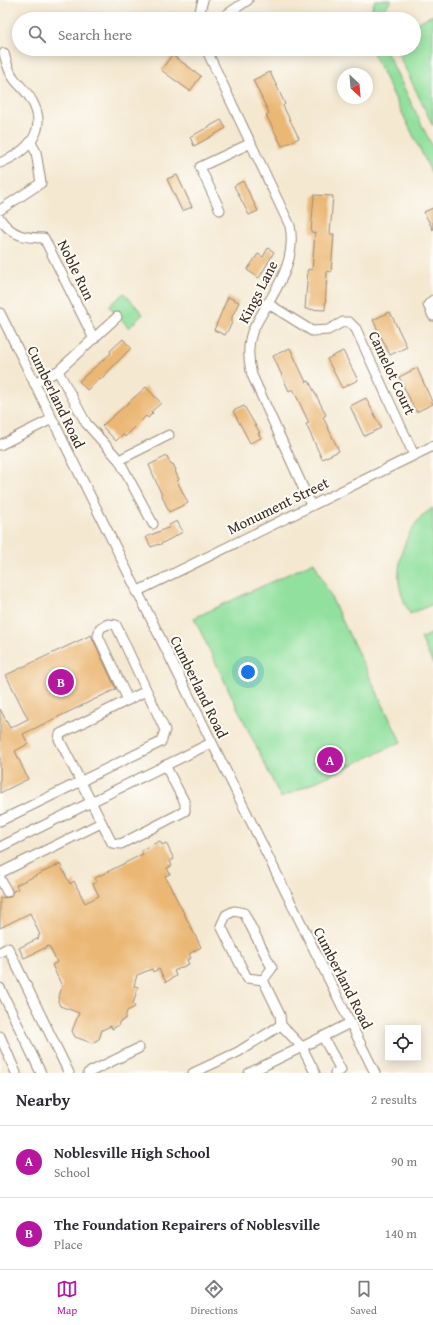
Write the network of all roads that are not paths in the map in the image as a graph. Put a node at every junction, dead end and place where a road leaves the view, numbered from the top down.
1 (203, 0) edge
2 (248, 0) edge
3 (200, 12) edge
4 (230, 12) edge
5 (4, 53) dead end
6 (209, 56) edge
7 (31, 143) junction
8 (251, 143) junction
9 (0, 162) edge
10 (0, 210) edge
11 (220, 210) dead end
12 (0, 220) edge
13 (433, 300) edge
14 (267, 303) junction
15 (0, 313) edge
16 (433, 316) edge
17 (117, 317) dead end
18 (94, 339) junction
19 (58, 371) junction
20 (34, 383) junction
21 (52, 418) junction
22 (169, 435) dead end
23 (0, 445) edge
24 (433, 446) edge
25 (414, 455) junction
26 (120, 460) junction
27 (311, 505) junction
28 (153, 524) dead end
29 (136, 592) junction
30 (146, 691) junction
31 (128, 700) junction
32 (211, 743) junction
33 (165, 765) junction
34 (80, 781) junction
35 (91, 802) junction
36 (0, 821) edge
37 (101, 823) junction
38 (0, 847) edge
39 (0, 873) edge
40 (0, 878) edge
41 (7, 892) dead end
42 (0, 952) edge
43 (263, 980) junction
44 (0, 988) edge
45 (350, 1022) junction
46 (281, 1025) junction
47 (0, 1036) edge
48 (323, 1037) junction
49 (302, 1047) junction
50 (139, 1048) dead end
51 (16, 1073) edge
52 (41, 1073) edge
53 (70, 1073) edge
54 (88, 1073) edge
55 (193, 1073) edge
56 (249, 1073) edge
57 (315, 1073) edge
58 (335, 1073) edge
59 (375, 1073) edge

1 - 3 street
2 - 4 street
5 - 7 street
6 - 8 street, Kings Lane
7 - 9 street
7 - 10 street
8 - 11 street
8 - 14 street, Kings Lane
12 - 18 street, Noble Run
13 - 16 street
14 - 25 street, Camelot Court
14 - 27 street, Kings Lane
15 - 20 street, Cumberland Road
17 - 18 street
18 - 19 street
19 - 20 street
19 - 26 street
20 - 21 street, Cumberland Road
21 - 23 street
21 - 29 street, Cumberland Road
22 - 26 street
24 - 25 street, Monument Street
25 - 27 street, Monument Street
26 - 28 street
27 - 29 street, Monument Street
29 - 32 street, Cumberland Road
30 - 31 street
30 - 31 street
30 - 34 street
31 - 34 street
32 - 33 street
32 - 45 street, Cumberland Road
33 - 35 street
33 - 37 street
34 - 35 street
34 - 36 street
35 - 37 street
35 - 38 street
37 - 39 street
40 - 41 street
42 - 53 street
43 - 43 street
43 - 46 street
44 - 52 street
45 - 48 street
45 - 59 street, Cumberland Road
46 - 49 street
46 - 55 street
47 - 51 street
48 - 49 street
48 - 58 street
49 - 56 street
49 - 57 street
50 - 54 street

